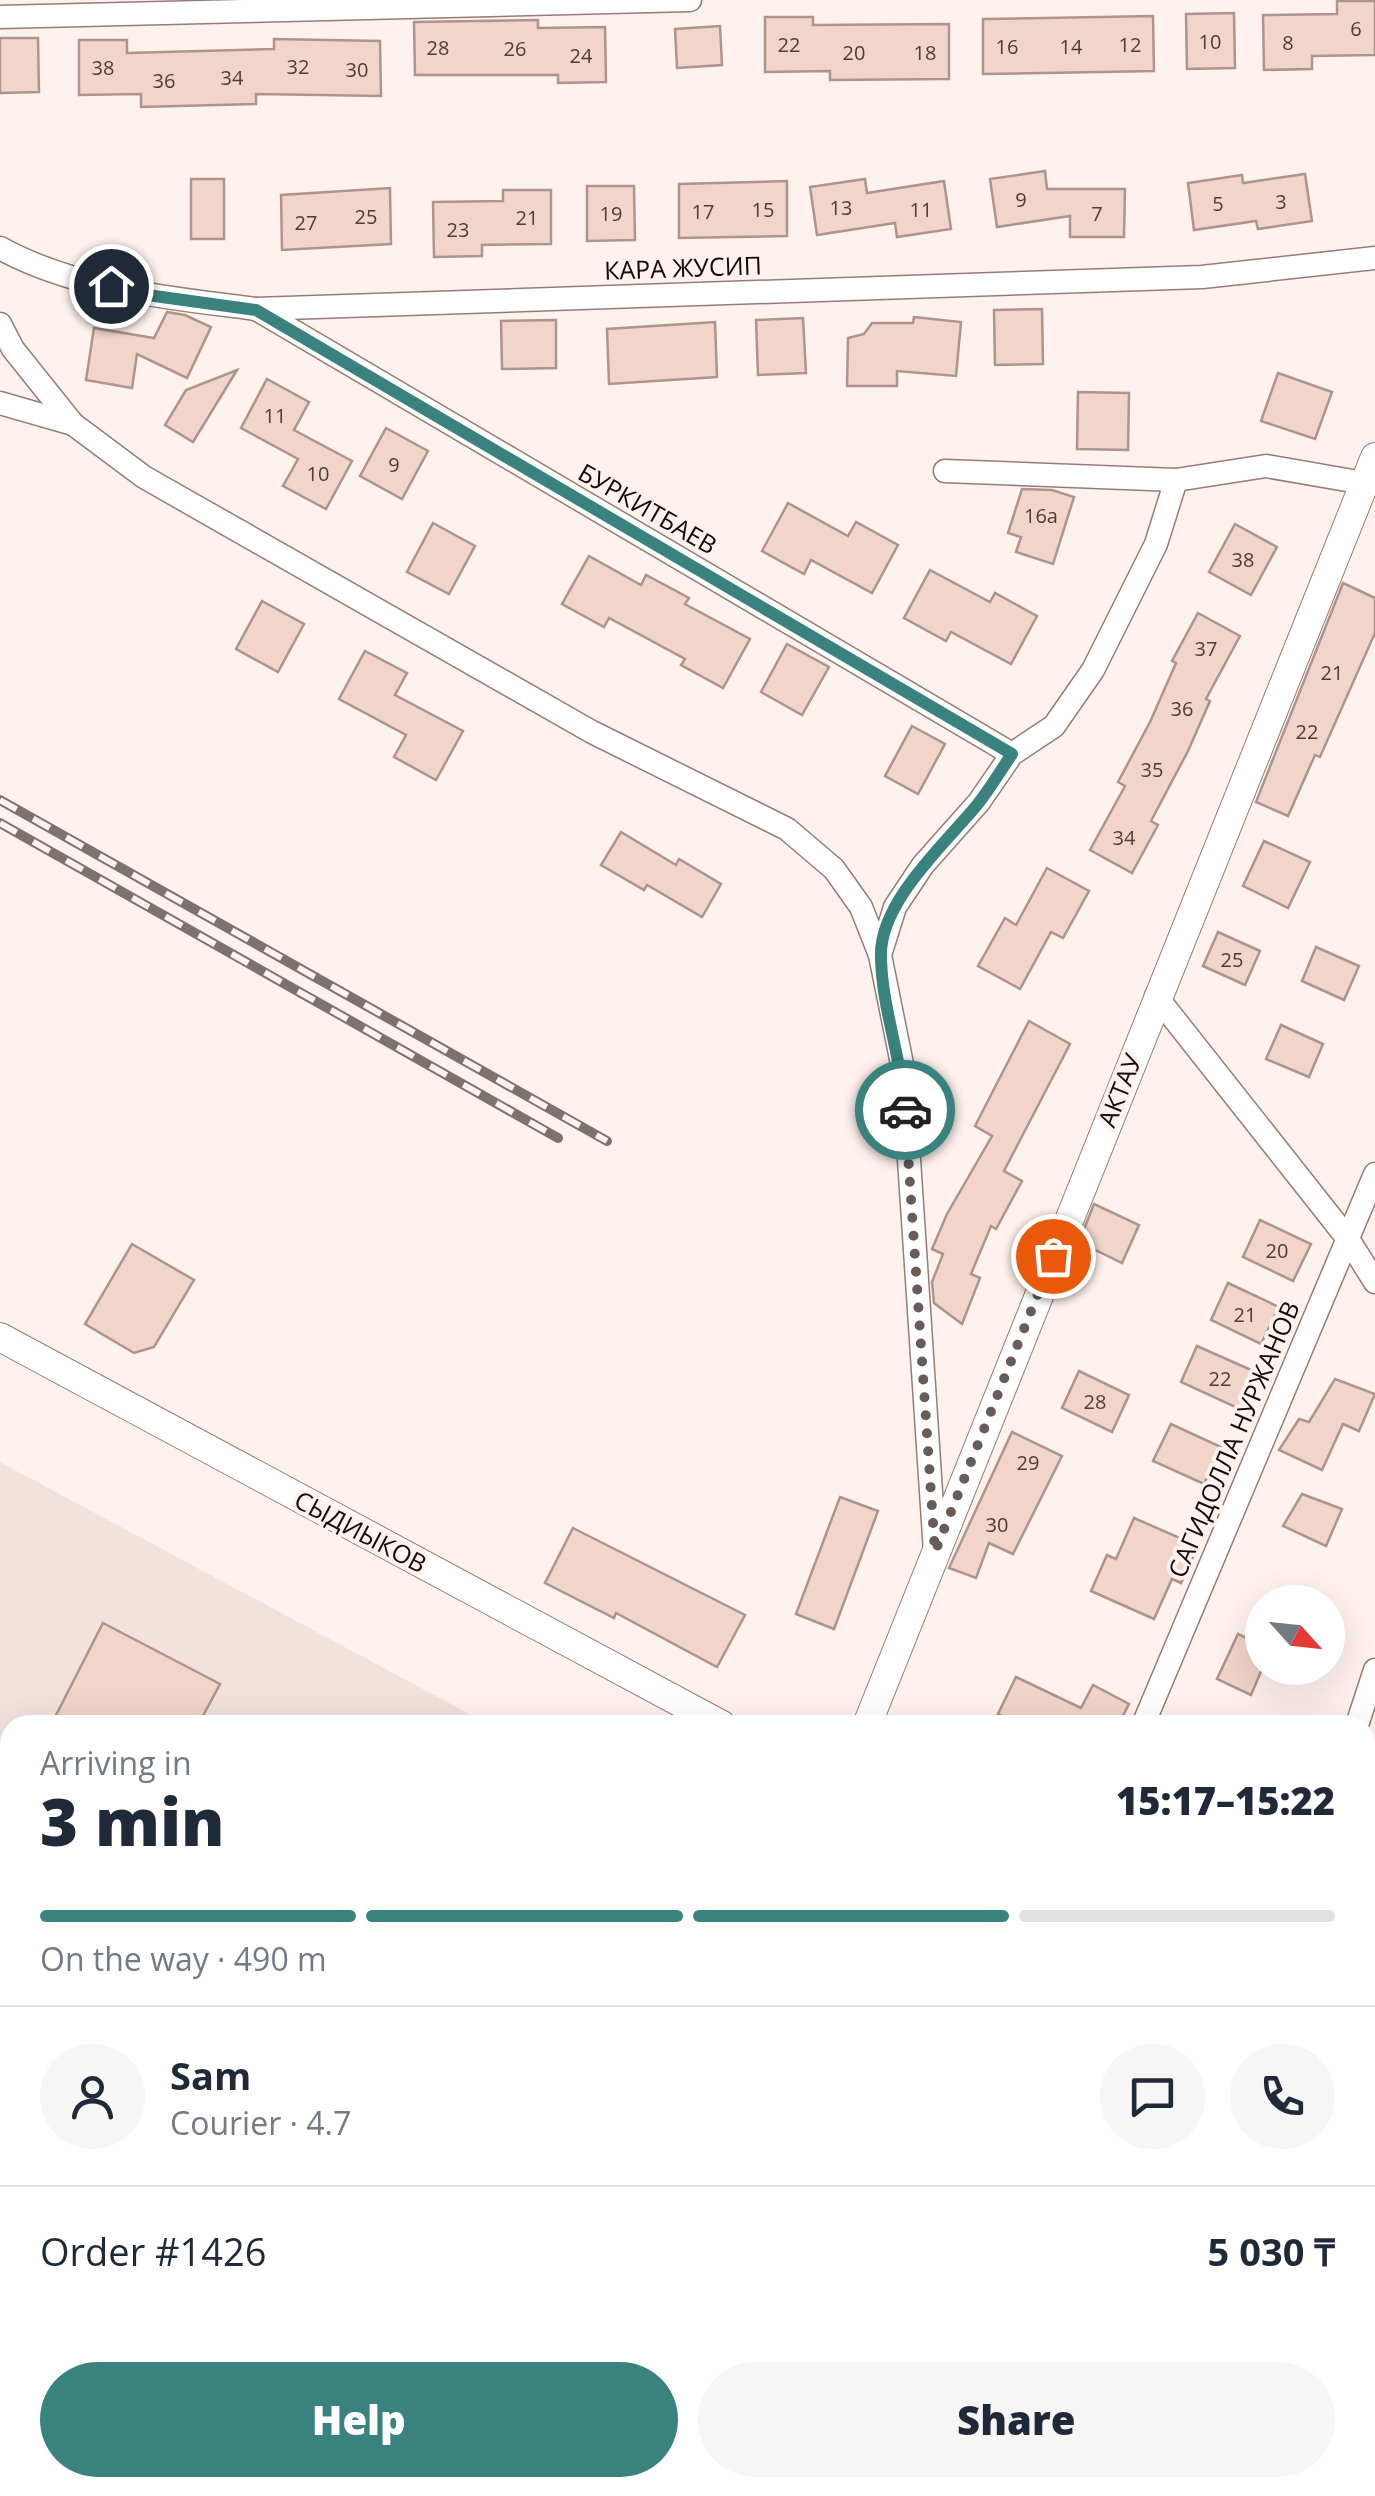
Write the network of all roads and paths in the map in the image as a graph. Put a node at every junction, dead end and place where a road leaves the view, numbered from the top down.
1 (690, 0) edge
2 (0, 16) edge
3 (0, 248) edge
4 (1375, 258) edge
5 (256, 310) junction
6 (0, 324) edge
7 (0, 403) edge
8 (73, 424) junction
9 (944, 470) dead end
10 (1369, 470) edge
11 (1176, 480) junction
12 (1012, 754) junction
13 (880, 955) junction
14 (1156, 996) junction
15 (1375, 1174) edge
16 (1348, 1239) junction
17 (1375, 1282) edge
18 (0, 1337) edge
19 (935, 1552) junction
20 (1375, 1670) edge
21 (703, 1715) edge
22 (871, 1715) edge
23 (1147, 1715) edge
24 (1361, 1715) edge

1 - 2 street
3 - 5 street, КАРА ЖУСИП
4 - 5 street, КАРА ЖУСИП
5 - 12 street, БУРКИТБАЕВ
6 - 8 street
7 - 8 street
8 - 13 street
9 - 11 street
10 - 11 street
10 - 14 street, АКТАУ
11 - 12 street
12 - 13 street
13 - 19 street
14 - 16 street
14 - 19 street, АКТАУ
15 - 16 street, САГИДОЛЛА НУРЖАНОВ
16 - 17 street
16 - 23 street, САГИДОЛЛА НУРЖАНОВ
18 - 21 street, СЫДИЫКОВ
19 - 22 street, АКТАУ
20 - 24 street

